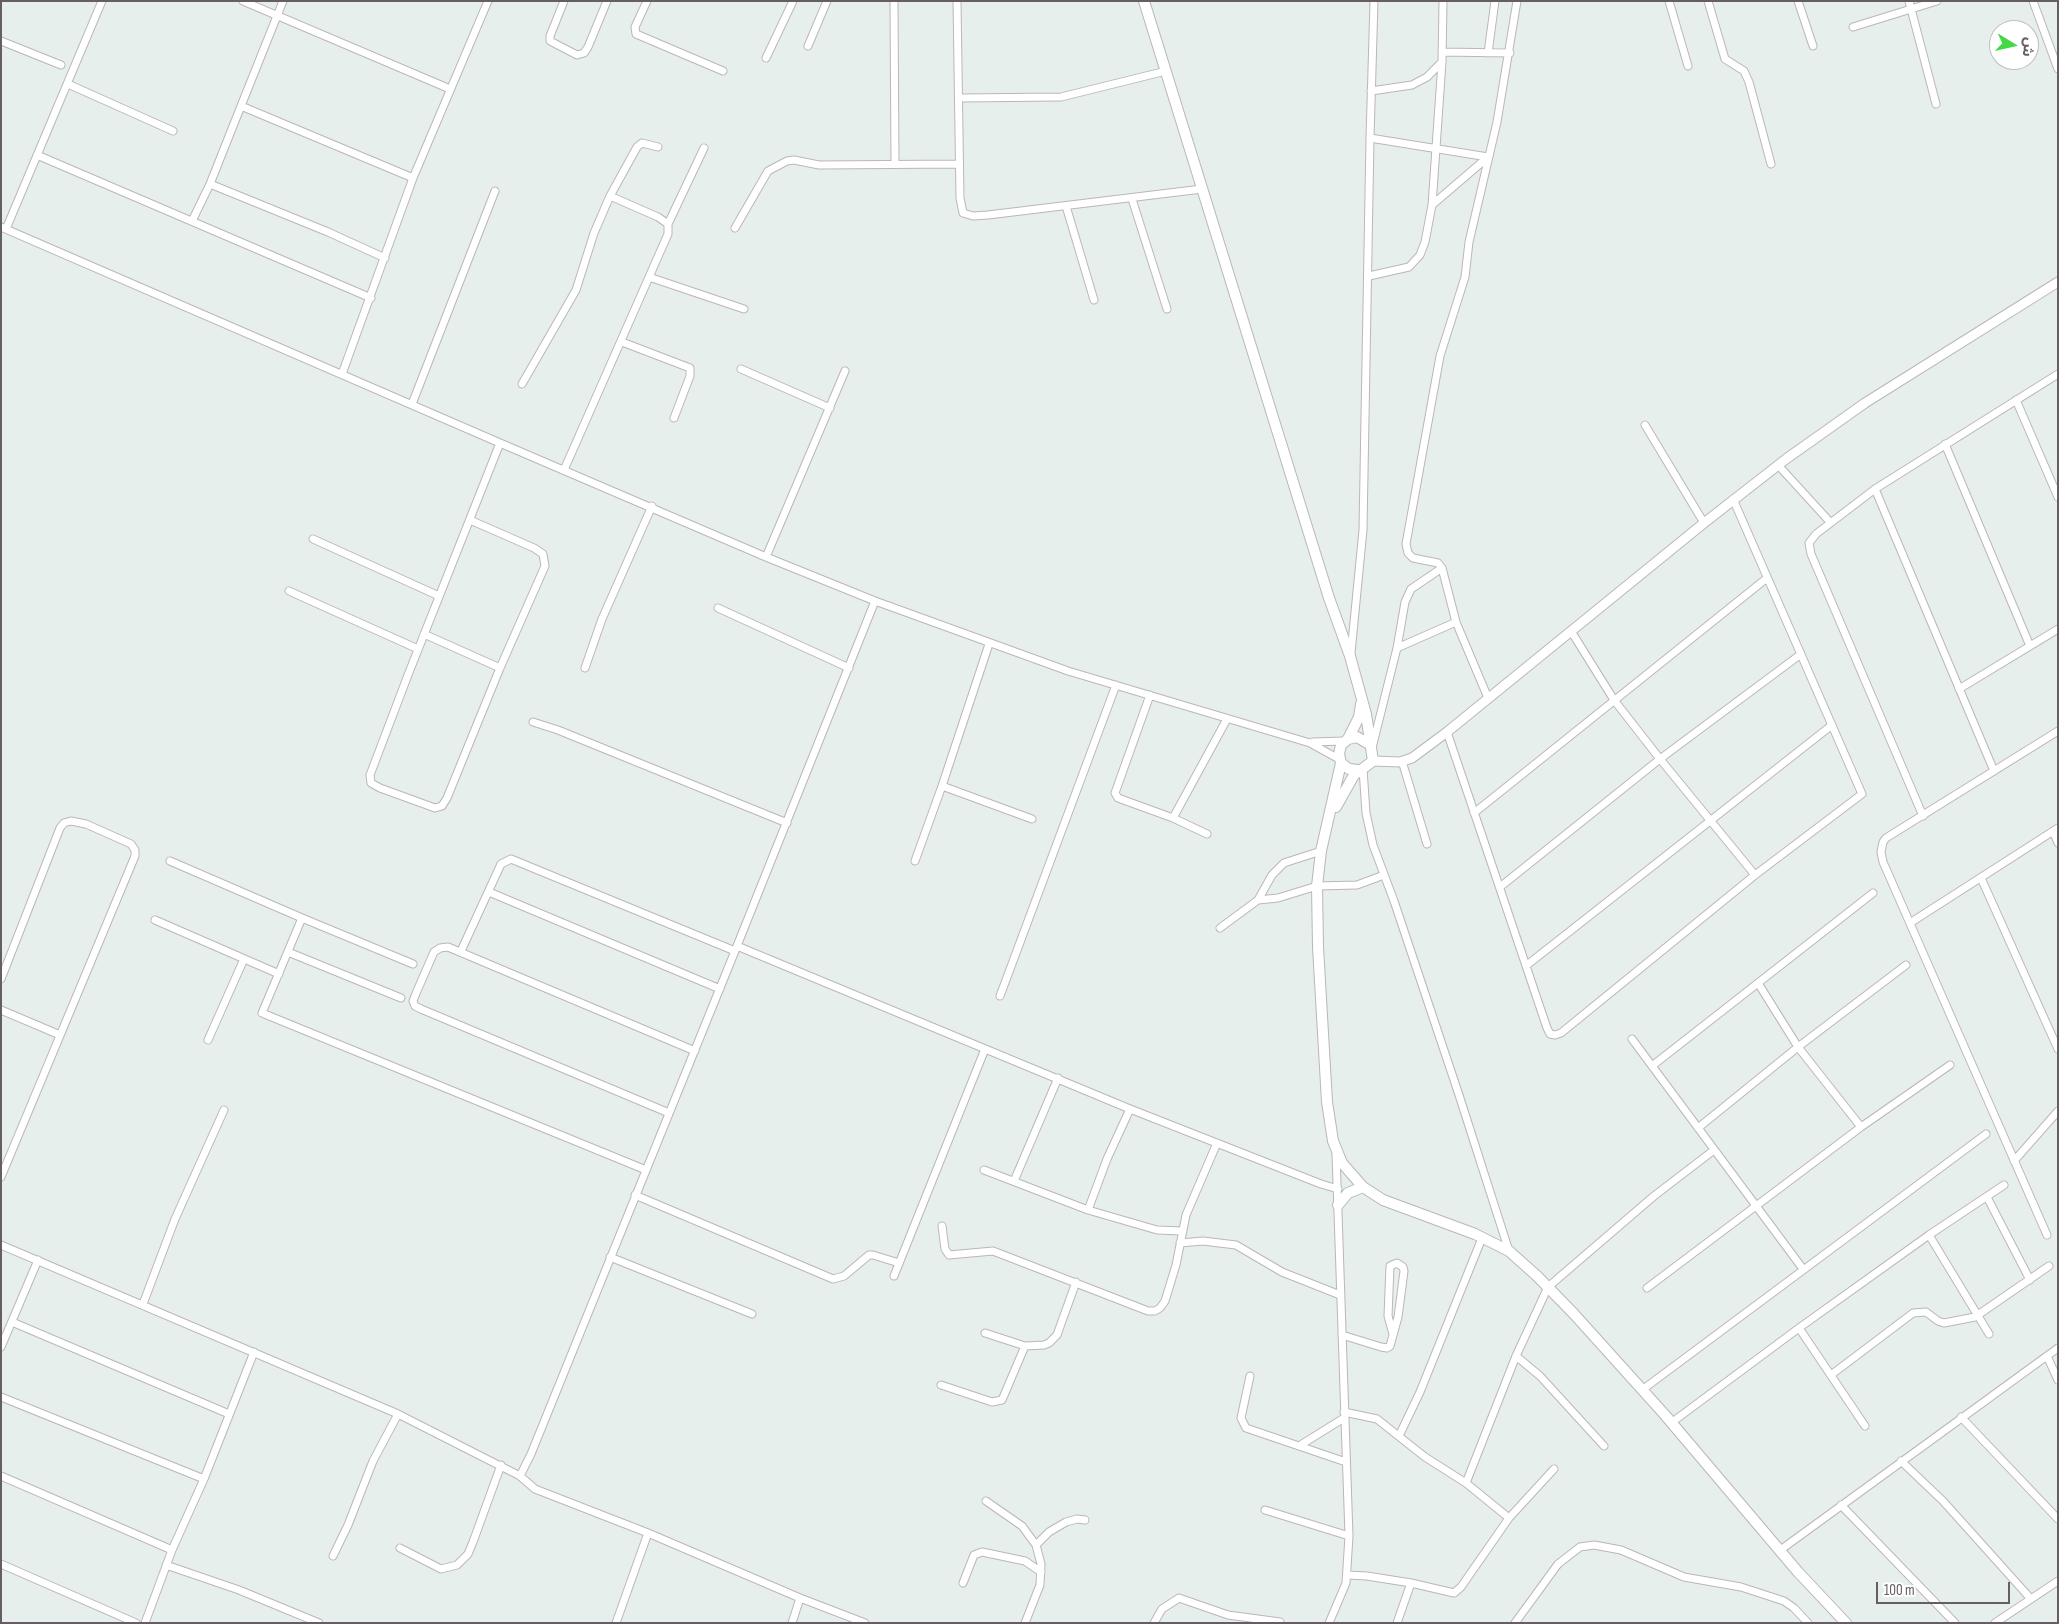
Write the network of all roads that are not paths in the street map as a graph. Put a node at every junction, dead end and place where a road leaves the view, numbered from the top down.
1 (102, 1) edge
2 (243, 1) edge
3 (284, 1) edge
4 (488, 1) edge
5 (564, 1) edge
6 (606, 1) edge
7 (647, 1) edge
8 (793, 1) edge
9 (827, 1) edge
10 (894, 1) edge
11 (957, 1) edge
12 (1144, 1) edge
13 (1374, 1) edge
14 (1443, 1) edge
15 (1495, 1) edge
16 (1517, 1) edge
17 (1669, 1) edge
18 (1708, 1) edge
19 (1798, 1) edge
20 (1909, 1) edge
21 (1937, 1) edge
22 (2033, 1) edge
23 (1912, 10) junction
24 (277, 16) junction
25 (1853, 28) dead end
26 (1, 41) edge
27 (808, 46) dead end
28 (1813, 46) dead end
29 (1442, 52) junction
30 (1488, 53) junction
31 (1510, 53) junction
32 (766, 58) dead end
33 (1442, 62) junction
34 (61, 65) dead end
35 (1688, 66) dead end
36 (2058, 69) edge
37 (723, 71) dead end
38 (1166, 71) junction
39 (68, 84) junction
40 (450, 89) junction
41 (1371, 91) junction
42 (959, 98) junction
43 (1936, 104) dead end
44 (241, 106) junction
45 (173, 131) dead end
46 (1370, 138) junction
47 (658, 147) dead end
48 (704, 148) dead end
49 (1436, 148) junction
50 (37, 155) junction
51 (1488, 157) junction
52 (895, 164) junction
53 (960, 164) junction
54 (1771, 164) dead end
55 (413, 178) junction
56 (210, 184) junction
57 (1202, 190) junction
58 (495, 191) dead end
59 (610, 196) junction
60 (1132, 199) junction
61 (1432, 205) junction
62 (1066, 206) junction
63 (192, 221) junction
64 (668, 224) junction
65 (4, 228) edge
66 (735, 228) dead end
67 (385, 258) junction
68 (1369, 276) junction
69 (649, 277) junction
70 (2058, 282) edge
71 (371, 298) junction
72 (1094, 300) dead end
73 (744, 309) dead end
74 (1167, 309) dead end
75 (622, 342) junction
76 (741, 368) dead end
77 (845, 371) dead end
78 (342, 374) junction
79 (2058, 374) edge
80 (522, 384) dead end
81 (2016, 400) junction
82 (412, 404) junction
83 (830, 408) junction
84 (674, 418) dead end
85 (1645, 426) dead end
86 (500, 443) junction
87 (1945, 444) junction
88 (1778, 465) junction
89 (564, 470) junction
90 (1875, 489) junction
91 (2058, 497) edge
92 (1733, 500) junction
93 (652, 506) junction
94 (470, 520) junction
95 (1830, 522) junction
96 (1704, 523) junction
97 (313, 539) dead end
98 (766, 557) junction
99 (1442, 568) junction
100 (1767, 578) junction
101 (289, 591) dead end
102 (439, 596) junction
103 (875, 601) junction
104 (718, 608) dead end
105 (1456, 622) junction
106 (2058, 629) edge
107 (1571, 631) junction
108 (424, 634) junction
109 (989, 644) junction
110 (2030, 646) junction
111 (1397, 648) junction
112 (418, 649) junction
113 (1801, 654) junction
114 (1350, 656) junction
115 (500, 668) junction
116 (585, 668) dead end
117 (849, 668) junction
118 (1116, 685) junction
119 (1959, 689) junction
120 (1150, 695) junction
121 (1361, 695) junction
122 (1488, 698) junction
123 (1614, 700) junction
124 (1227, 719) junction
125 (533, 722) dead end
126 (1832, 725) junction
127 (2058, 731) edge
128 (1447, 732) junction
129 (1346, 740) junction
130 (1310, 742) junction
131 (1370, 747) junction
132 (1660, 760) junction
133 (1340, 761) junction
134 (1402, 761) junction
135 (1373, 762) junction
136 (1360, 770) junction
137 (1994, 771) junction
138 (942, 786) junction
139 (1474, 813) junction
140 (1923, 816) junction
141 (1173, 818) junction
142 (1032, 819) dead end
143 (1711, 821) junction
144 (1328, 822) junction
145 (787, 823) junction
146 (2055, 830) edge
147 (1207, 834) dead end
148 (2058, 843) edge
149 (1427, 844) dead end
150 (1321, 851) junction
151 (170, 861) dead end
152 (915, 861) dead end
153 (1756, 874) junction
154 (1384, 875) junction
155 (1980, 878) junction
156 (1317, 886) junction
157 (1500, 887) junction
158 (489, 892) junction
159 (1873, 892) dead end
160 (1258, 900) junction
161 (302, 918) junction
162 (155, 920) dead end
163 (1910, 923) junction
164 (1220, 928) dead end
165 (736, 948) junction
166 (461, 951) junction
167 (288, 952) junction
168 (244, 959) junction
169 (413, 964) dead end
170 (1906, 964) dead end
171 (1527, 965) junction
172 (279, 974) junction
173 (1, 979) edge
174 (1758, 983) junction
175 (720, 988) junction
176 (1000, 996) dead end
177 (400, 998) dead end
178 (1, 1010) edge
179 (60, 1036) junction
180 (1632, 1039) dead end
181 (208, 1040) dead end
182 (1798, 1047) junction
183 (985, 1049) junction
184 (2058, 1049) edge
185 (694, 1051) junction
186 (1950, 1065) dead end
187 (1652, 1066) junction
188 (1058, 1078) junction
189 (1130, 1109) junction
190 (224, 1110) dead end
191 (2058, 1111) edge
192 (670, 1113) junction
193 (1860, 1126) junction
194 (1698, 1128) junction
195 (1986, 1134) dead end
196 (1216, 1143) junction
197 (1714, 1150) junction
198 (1336, 1152) junction
199 (2014, 1161) junction
200 (646, 1170) junction
201 (984, 1170) dead end
202 (1, 1177) edge
203 (1014, 1181) junction
204 (2004, 1185) dead end
205 (1363, 1187) junction
206 (1338, 1189) junction
207 (636, 1196) junction
208 (1987, 1197) junction
209 (1338, 1205) junction
210 (1755, 1206) junction
211 (1088, 1210) junction
212 (942, 1226) dead end
213 (1182, 1231) junction
214 (1929, 1235) junction
215 (2046, 1235) dead end
216 (1482, 1238) junction
217 (1180, 1243) junction
218 (1, 1245) edge
219 (1509, 1251) junction
220 (610, 1257) junction
221 (38, 1260) junction
222 (899, 1263) junction
223 (2049, 1266) dead end
224 (1803, 1270) junction
225 (894, 1276) dead end
226 (2030, 1280) junction
227 (1076, 1282) junction
228 (1548, 1287) junction
229 (1647, 1288) dead end
230 (1340, 1295) junction
231 (143, 1304) junction
232 (752, 1314) dead end
233 (1978, 1316) junction
234 (12, 1322) junction
235 (1798, 1328) junction
236 (985, 1333) dead end
237 (1393, 1334) junction
238 (1989, 1334) dead end
239 (1342, 1335) junction
240 (1025, 1346) junction
241 (1, 1347) edge
242 (2058, 1348) edge
243 (254, 1352) junction
244 (1516, 1356) junction
245 (2047, 1356) junction
246 (1831, 1375) junction
247 (1250, 1376) dead end
248 (2058, 1380) edge
249 (941, 1384) dead end
250 (1642, 1390) junction
251 (1, 1397) edge
252 (229, 1414) junction
253 (398, 1414) junction
254 (1344, 1415) junction
255 (1961, 1417) junction
256 (1671, 1423) junction
257 (1865, 1426) dead end
258 (1399, 1436) junction
259 (1299, 1446) junction
260 (1604, 1446) dead end
261 (1901, 1461) junction
262 (1346, 1462) junction
263 (501, 1465) junction
264 (1554, 1469) dead end
265 (1, 1476) edge
266 (520, 1476) junction
267 (204, 1480) junction
268 (1466, 1483) junction
269 (986, 1501) dead end
270 (1841, 1505) junction
271 (1265, 1510) dead end
272 (1509, 1518) junction
273 (2058, 1519) edge
274 (1085, 1520) dead end
275 (648, 1533) junction
276 (1349, 1536) junction
277 (1036, 1545) junction
278 (400, 1548) dead end
279 (172, 1550) junction
280 (1780, 1551) junction
281 (333, 1556) dead end
282 (1, 1564) edge
283 (166, 1565) junction
284 (1041, 1572) junction
285 (1347, 1575) junction
286 (2058, 1581) edge
287 (963, 1583) dead end
288 (1411, 1583) junction
289 (800, 1598) junction
290 (2031, 1599) junction
291 (1280, 1622) edge
292 (136, 1623) edge
293 (145, 1623) edge
294 (319, 1623) edge
295 (616, 1623) edge
296 (792, 1623) edge
297 (865, 1623) edge
298 (1025, 1623) edge
299 (1154, 1623) edge
300 (1329, 1623) edge
301 (1397, 1623) edge
302 (1515, 1623) edge
303 (1808, 1623) edge
304 (1846, 1623) edge
305 (1955, 1623) edge
306 (1995, 1623) edge

1 - 39 street
2 - 24 street
3 - 24 street
4 - 40 street
5 - 6 street
7 - 37 street
8 - 32 street
9 - 27 street
10 - 52 street
11 - 42 street
12 - 38 main road
13 - 41 street
14 - 29 street
15 - 30 street
16 - 31 street
17 - 35 street
18 - 54 street
19 - 28 street
20 - 23 street
21 - 23 street
22 - 36 street
23 - 25 street
23 - 43 street
24 - 40 street
24 - 44 street
26 - 34 street
29 - 30 street
29 - 33 street
30 - 31 street
31 - 51 street
33 - 41 street
33 - 49 street
38 - 42 street
38 - 57 main road
39 - 45 street
39 - 50 street
40 - 55 street
41 - 46 street
42 - 53 street
44 - 55 street
44 - 56 street
46 - 49 street
46 - 68 street
47 - 59 street
48 - 64 street
49 - 51 street
49 - 61 street
50 - 63 street
50 - 65 street
51 - 61 street
51 - 99 street
52 - 53 street
52 - 66 street
53 - 62 street
55 - 67 street
56 - 63 street
56 - 67 street
57 - 60 street
57 - 114 main road
58 - 82 street
59 - 64 street
59 - 80 street
60 - 62 street
60 - 74 street
61 - 68 street
62 - 72 street
63 - 71 street
64 - 69 street
65 - 78 street
67 - 71 street
68 - 114 street
69 - 73 street
69 - 75 street
70 - 88 street
71 - 78 street
75 - 84 street
75 - 89 street
76 - 83 street
77 - 83 street
78 - 82 street
79 - 81 street
81 - 87 street
81 - 91 street
82 - 86 street
83 - 98 street
85 - 96 street
86 - 89 street
86 - 94 street
87 - 90 street
87 - 110 street
88 - 92 street
88 - 95 street
89 - 93 street
90 - 95 street
90 - 119 street
92 - 96 street
92 - 100 street
93 - 98 street
93 - 116 street
94 - 102 street
94 - 115 street
95 - 140 street
96 - 107 street
97 - 102 street
98 - 103 street
99 - 105 street
99 - 111 street
100 - 113 street
100 - 123 street
101 - 112 street
102 - 108 street
103 - 109 street
103 - 117 street
104 - 117 street
105 - 111 street
105 - 122 street
106 - 110 street
107 - 122 street
107 - 123 street
108 - 112 street
108 - 115 street
109 - 118 street
109 - 138 street
110 - 119 street
111 - 131 street
112 - 115 street
113 - 126 street
113 - 132 street
114 - 121 main road
117 - 145 street
118 - 120 street
118 - 176 street
119 - 137 street
120 - 124 street
120 - 141 street
121 - 129 main road
121 - 131 main road
122 - 128 street
123 - 132 street
123 - 139 street
124 - 130 street
124 - 141 street
125 - 145 street
126 - 143 street
126 - 153 street
127 - 137 street
128 - 134 street
128 - 139 street
129 - 130 street
129 - 131 main road
129 - 133 main road
130 - 133 street
131 - 135 main road
132 - 143 street
132 - 157 street
133 - 136 main road
133 - 144 main road
134 - 135 street
134 - 149 street
135 - 136 main road
136 - 144 main road
136 - 154 street
137 - 140 street
138 - 142 street
138 - 152 street
139 - 157 street
140 - 163 street
141 - 147 street
143 - 153 street
143 - 171 street
144 - 150 main road
145 - 165 street
146 - 148 street
146 - 155 street
150 - 156 main road
150 - 160 street
151 - 161 street
153 - 171 street
154 - 156 street
154 - 219 street
155 - 163 street
155 - 184 street
156 - 160 street
156 - 198 main road
157 - 171 street
158 - 165 street
158 - 166 street
158 - 175 street
159 - 174 street
160 - 164 street
161 - 167 street
161 - 169 street
162 - 168 street
163 - 199 street
165 - 175 street
165 - 183 street
166 - 185 street
166 - 192 street
167 - 172 street
167 - 177 street
168 - 172 street
168 - 181 street
170 - 182 street
172 - 200 street
173 - 179 street
174 - 182 street
174 - 187 street
175 - 185 street
178 - 179 street
179 - 202 street
180 - 187 street
182 - 193 street
182 - 194 street
183 - 188 street
183 - 222 street
185 - 192 street
186 - 193 street
187 - 194 street
188 - 189 street
188 - 203 street
189 - 196 street
189 - 211 street
190 - 231 street
191 - 199 street
192 - 200 street
193 - 210 street
194 - 197 street
195 - 224 street
196 - 206 street
196 - 213 street
197 - 210 street
197 - 228 street
198 - 205 main road
198 - 206 street
199 - 215 street
200 - 207 street
201 - 203 street
203 - 211 street
204 - 208 street
205 - 209 main road
205 - 216 main road
206 - 209 street
207 - 220 street
207 - 222 street
208 - 214 street
208 - 226 street
209 - 230 street
210 - 224 street
210 - 229 street
211 - 213 street
212 - 227 street
213 - 217 street
214 - 233 street
214 - 235 street
216 - 219 main road
216 - 258 street
217 - 227 street
217 - 230 street
218 - 221 street
219 - 228 main road
220 - 232 street
220 - 266 street
221 - 231 street
221 - 234 street
222 - 225 street
223 - 226 street
224 - 250 street
226 - 233 street
227 - 240 street
228 - 244 street
228 - 250 main road
230 - 239 street
231 - 243 street
233 - 238 street
233 - 246 street
234 - 241 street
234 - 252 street
235 - 246 street
235 - 256 street
236 - 240 street
237 - 237 street
237 - 239 street
239 - 254 street
240 - 249 street
242 - 245 street
243 - 252 street
243 - 253 street
244 - 260 street
244 - 268 street
245 - 248 street
245 - 255 street
246 - 257 street
247 - 259 street
250 - 256 main road
251 - 267 street
252 - 267 street
253 - 263 street
253 - 281 street
254 - 258 street
254 - 259 street
254 - 262 street
255 - 261 street
255 - 273 street
256 - 280 main road
258 - 268 street
259 - 262 street
261 - 270 street
261 - 290 street
262 - 276 street
263 - 266 street
263 - 278 street
264 - 272 street
265 - 279 street
266 - 275 street
267 - 279 street
268 - 272 street
269 - 277 street
270 - 280 street
270 - 305 street
271 - 276 street
272 - 288 street
274 - 277 street
275 - 289 street
275 - 295 street
276 - 285 street
277 - 284 street
279 - 283 street
280 - 304 main road
282 - 292 street
283 - 293 street
283 - 294 street
284 - 287 street
284 - 298 street
285 - 288 street
285 - 300 street
286 - 290 street
288 - 301 street
289 - 296 street
289 - 297 street
290 - 306 street
291 - 299 street
302 - 303 street

